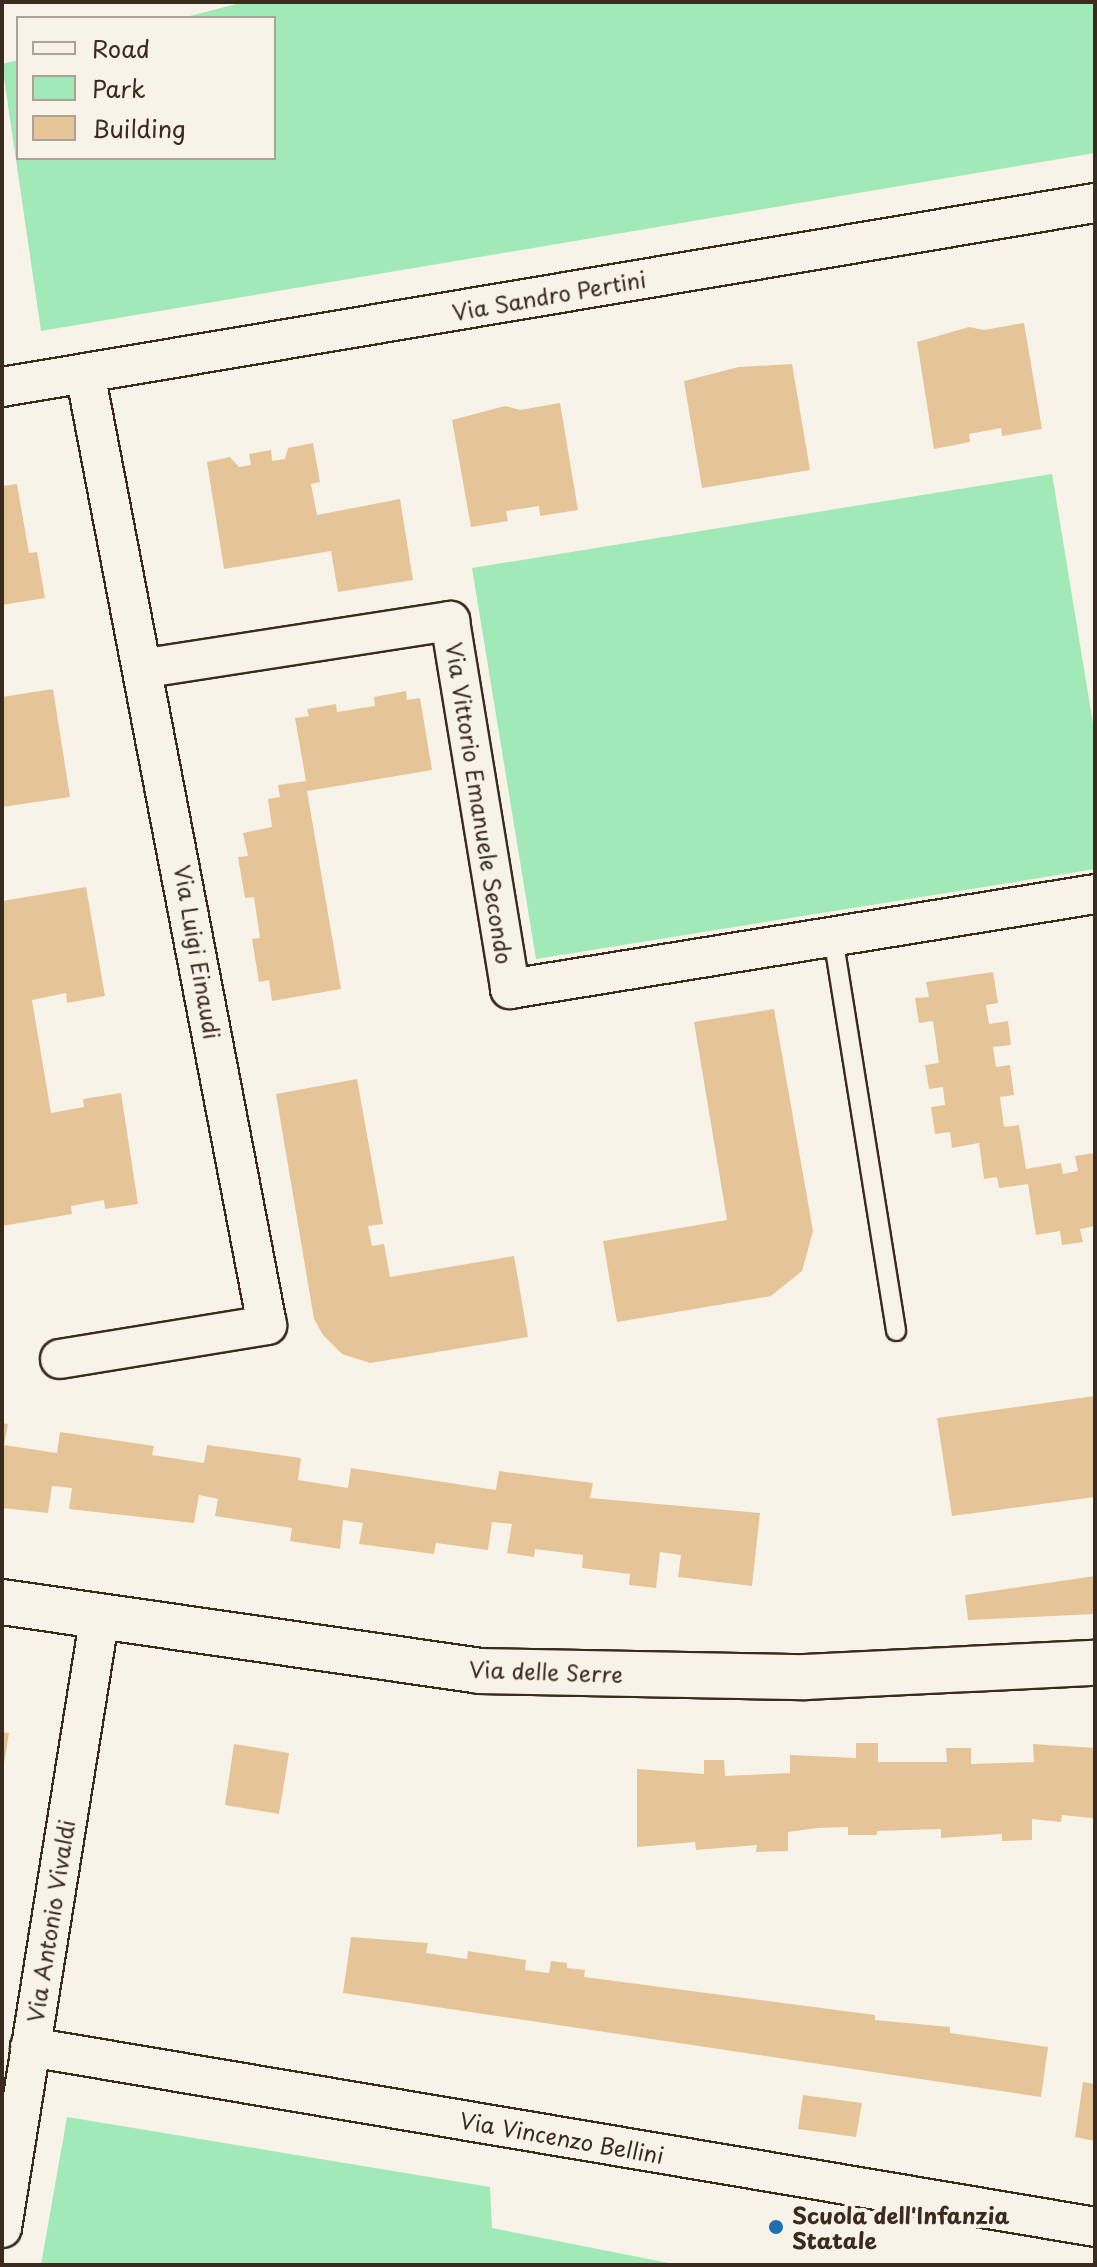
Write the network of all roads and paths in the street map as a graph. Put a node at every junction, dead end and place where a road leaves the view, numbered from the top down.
1 (1095, 203) edge
2 (85, 373) junction
3 (2, 387) edge
4 (146, 668) junction
5 (1095, 894) edge
6 (833, 937) junction
7 (896, 1331) dead end
8 (60, 1359) dead end
9 (2, 1602) edge
10 (100, 1615) junction
11 (1095, 1663) edge
12 (30, 2047) junction
13 (1095, 2227) edge
14 (2, 2228) edge

1 - 2 street, Via Sandro Pertini
2 - 3 street, Via Sandro Pertini
2 - 4 street, Via Luigi Einaudi
4 - 6 street, Via Vittorio Emanuele Secondo
4 - 8 street, Via Luigi Einaudi
5 - 6 street, Via Vittorio Emanuele Secondo
6 - 7 lane
9 - 10 street, Via delle Serre
10 - 11 street, Via delle Serre
10 - 12 street, Via Antonio Vivaldi
12 - 13 street, Via Vincenzo Bellini
12 - 14 street, Via Antonio Vivaldi

